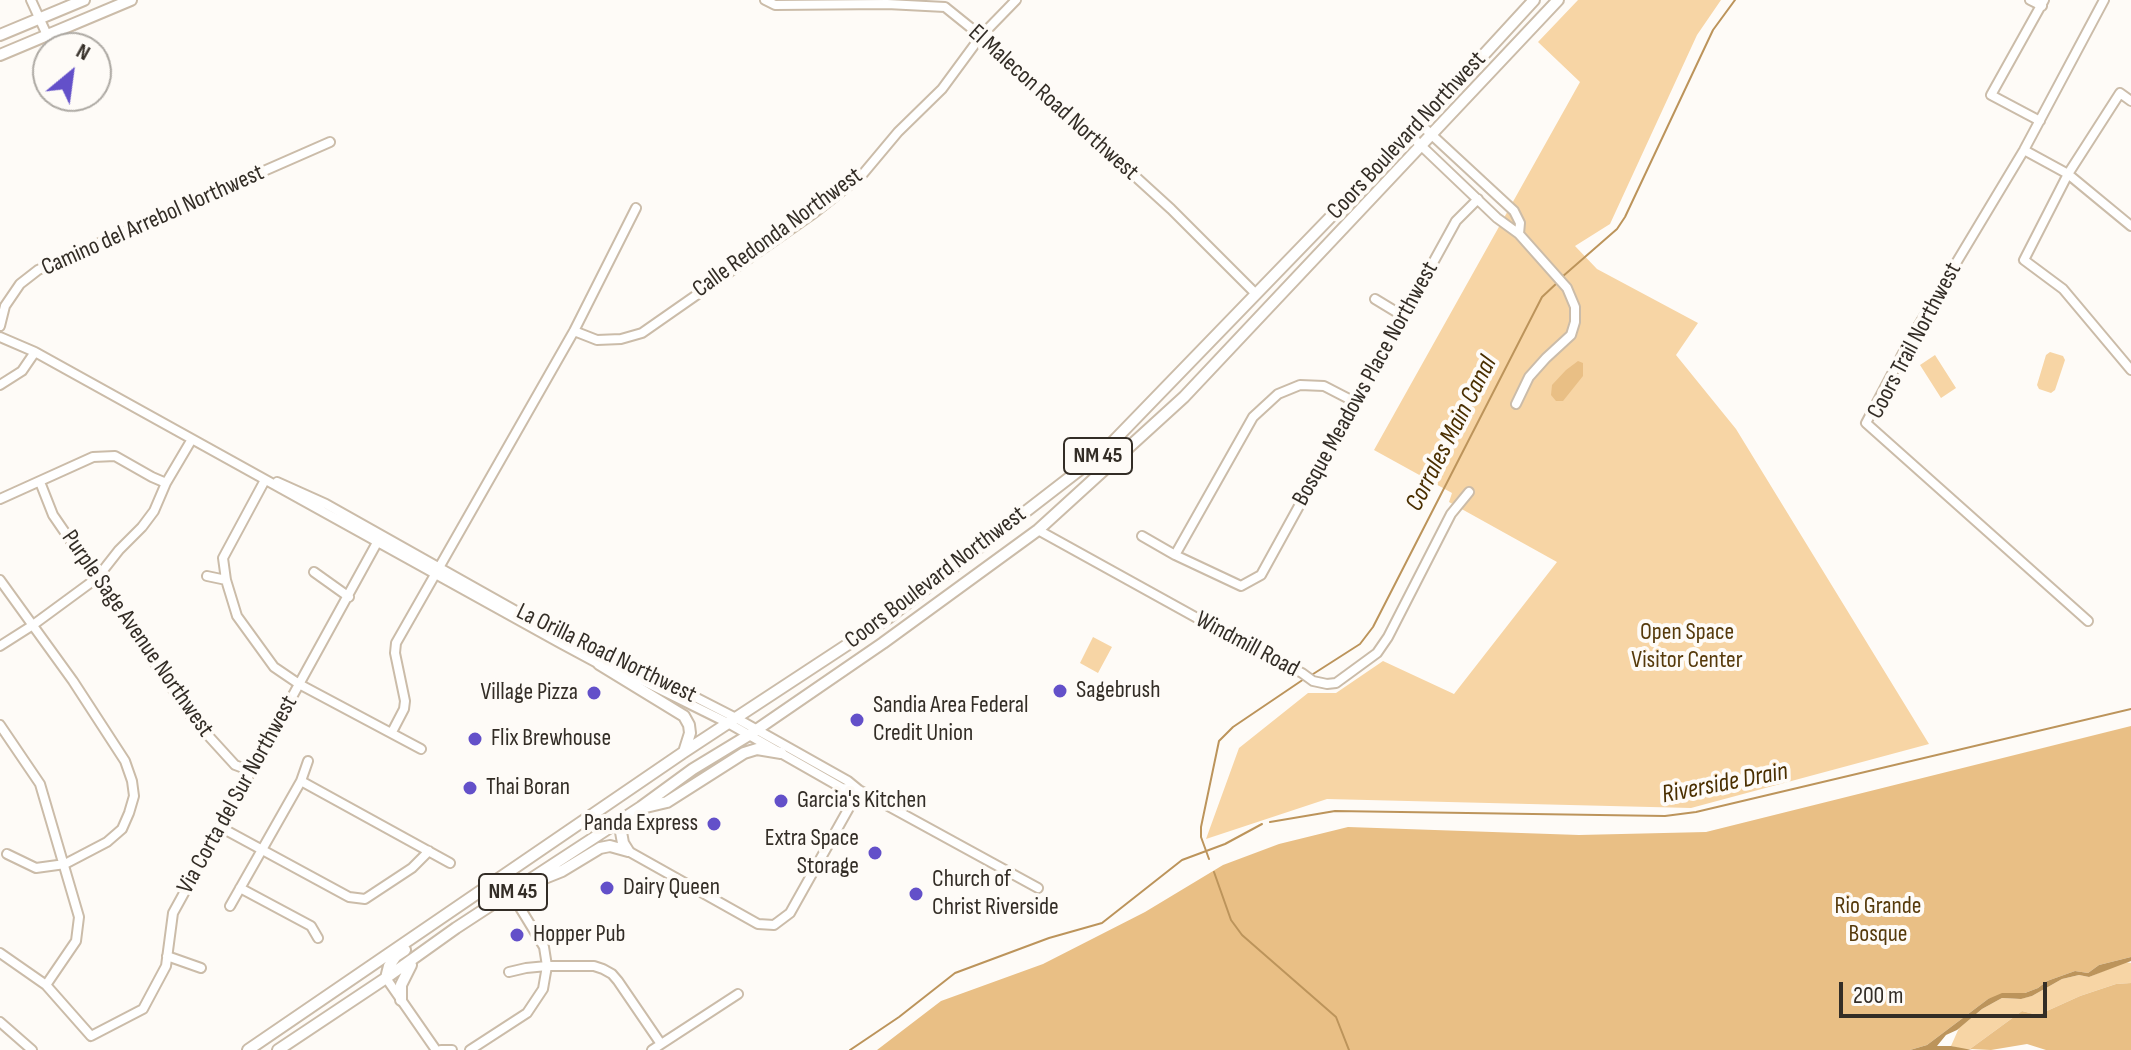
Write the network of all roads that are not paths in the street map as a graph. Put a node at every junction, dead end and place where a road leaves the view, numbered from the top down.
1 (31, 0) edge
2 (84, 0) edge
3 (131, 0) edge
4 (765, 0) edge
5 (1016, 0) edge
6 (1534, 0) edge
7 (1558, 0) edge
8 (2030, 0) edge
9 (2104, 0) edge
10 (2043, 3) edge
11 (39, 19) junction
12 (46, 32) edge
13 (54, 32) edge
14 (0, 35) edge
15 (981, 36) junction
16 (32, 41) edge
17 (0, 55) edge
18 (2131, 101) edge
19 (2040, 121) junction
20 (1420, 124) junction
21 (1410, 135) junction
22 (1432, 135) junction
23 (330, 142) dead end
24 (1422, 146) junction
25 (2024, 150) junction
26 (2068, 174) junction
27 (1478, 199) junction
28 (636, 208) dead end
29 (2131, 226) edge
30 (1519, 234) junction
31 (1256, 294) junction
32 (1375, 299) dead end
33 (1403, 316) junction
34 (0, 326) edge
35 (574, 331) junction
36 (0, 337) edge
37 (35, 352) junction
38 (2131, 370) edge
39 (0, 385) edge
40 (1355, 402) junction
41 (1516, 404) dead end
42 (192, 439) junction
43 (265, 480) junction
44 (40, 482) junction
45 (166, 483) junction
46 (1469, 492) dead end
47 (0, 499) edge
48 (1038, 530) junction
49 (1142, 536) dead end
50 (379, 540) junction
51 (1175, 555) junction
52 (314, 572) dead end
53 (436, 572) junction
54 (207, 576) dead end
55 (97, 578) junction
56 (0, 580) edge
57 (226, 580) junction
58 (349, 597) junction
59 (2088, 621) dead end
60 (33, 625) junction
61 (0, 646) edge
62 (599, 664) junction
63 (299, 684) junction
64 (732, 720) junction
65 (0, 725) edge
66 (392, 732) junction
67 (753, 732) junction
68 (421, 749) dead end
69 (684, 752) junction
70 (781, 753) junction
71 (308, 761) dead end
72 (251, 771) junction
73 (301, 781) junction
74 (859, 790) junction
75 (630, 814) junction
76 (220, 827) junction
77 (261, 850) junction
78 (429, 851) junction
79 (628, 851) junction
80 (7, 854) dead end
81 (450, 863) dead end
82 (65, 864) junction
83 (509, 872) junction
84 (240, 888) junction
85 (1038, 888) dead end
86 (515, 890) junction
87 (230, 906) dead end
88 (318, 938) dead end
89 (0, 953) edge
90 (167, 956) junction
91 (416, 957) junction
92 (547, 966) junction
93 (201, 968) dead end
94 (509, 972) dead end
95 (386, 978) junction
96 (46, 985) junction
97 (738, 994) dead end
98 (401, 1000) junction
99 (0, 1022) edge
100 (661, 1044) junction
101 (32, 1050) edge
102 (248, 1050) edge
103 (278, 1050) edge
104 (438, 1050) edge
105 (452, 1050) edge
106 (470, 1050) edge
107 (652, 1050) edge

1 - 11 street
2 - 11 main road
3 - 13 main road
4 - 15 street, El Malecon Road Northwest
5 - 15 street, Calle Redonda Northwest
6 - 20 main road, Coors Boulevard Northwest / NM 45
7 - 22 main road, Coors Boulevard Northwest / NM 45
8 - 10 street
9 - 19 street, Coors Trail Northwest
10 - 19 street
11 - 12 street
11 - 14 main road
15 - 31 street, El Malecon Road Northwest
15 - 35 street, Calle Redonda Northwest
16 - 17 main road
18 - 26 street
19 - 25 street, Coors Trail Northwest
20 - 21 main road, Coors Boulevard Northwest / NM 45
20 - 22 street
21 - 24 street
21 - 31 main road, Coors Boulevard Northwest / NM 45
22 - 24 main road, Coors Boulevard Northwest / NM 45
22 - 30 street
23 - 34 street, Camino del Arrebol Northwest
24 - 27 street
24 - 48 main road, Coors Boulevard Northwest / NM 45
25 - 26 street
25 - 59 street, Coors Trail Northwest
26 - 29 street
26 - 38 street
27 - 30 street
27 - 33 street, Bosque Meadows Place Northwest
28 - 35 street
30 - 41 street
31 - 64 main road, Coors Boulevard Northwest / NM 45
32 - 33 street
33 - 40 street, Bosque Meadows Place Northwest
35 - 53 street
36 - 37 street, La Orilla Road Northwest
37 - 39 street
37 - 42 street, La Orilla Road Northwest
40 - 51 street
40 - 51 street, Bosque Meadows Place Northwest
42 - 43 street, La Orilla Road Northwest
42 - 45 street
43 - 50 street, La Orilla Road Northwest
43 - 57 street
44 - 45 street
44 - 47 street
44 - 55 street, Purple Sage Avenue Northwest
45 - 55 street
46 - 48 street, Windmill Road
48 - 67 main road, Coors Boulevard Northwest / NM 45
49 - 51 street
50 - 53 street, La Orilla Road Northwest
50 - 58 street, Via Corta del Sur Northwest
52 - 58 street
53 - 62 street, La Orilla Road Northwest
53 - 64 street, La Orilla Road Northwest
53 - 66 street
54 - 57 street
55 - 60 street
55 - 72 street, Purple Sage Avenue Northwest
56 - 60 street
57 - 63 street
58 - 63 street, Via Corta del Sur Northwest
60 - 61 street
60 - 82 street
62 - 64 street, La Orilla Road Northwest
62 - 69 main road
63 - 66 street
63 - 72 street, Via Corta del Sur Northwest
64 - 67 street, La Orilla Road Northwest
64 - 69 main road, Coors Boulevard Northwest / NM 45
65 - 82 street
66 - 68 street
67 - 70 street, La Orilla Road Northwest
67 - 74 street, La Orilla Road Northwest
67 - 75 main road, Coors Boulevard Northwest / NM 45
69 - 83 main road, Coors Boulevard Northwest / NM 45
70 - 74 street, La Orilla Road Northwest
70 - 75 main road
71 - 73 street
72 - 76 street, Via Corta del Sur Northwest
73 - 77 street
73 - 78 street
74 - 79 street
74 - 85 street, La Orilla Road Northwest
75 - 79 main road
75 - 86 main road, Coors Boulevard Northwest / NM 45
76 - 77 street
76 - 90 street, Via Corta del Sur Northwest
77 - 78 street
77 - 84 street
78 - 81 street
79 - 86 main road
80 - 82 street
82 - 96 street
83 - 95 main road
83 - 102 main road, Coors Boulevard Northwest / NM 45
84 - 87 street
84 - 88 street
86 - 91 main road, Coors Boulevard Northwest / NM 45
86 - 92 street
89 - 96 street
90 - 93 street
90 - 96 street, Via Corta del Sur Northwest
91 - 95 main road, Coors Boulevard Northwest / NM 45
91 - 98 main road
92 - 94 street
92 - 100 street
92 - 106 street
95 - 98 street
95 - 103 main road, Coors Boulevard Northwest / NM 45
97 - 100 street
98 - 104 street
99 - 101 street
100 - 107 street
104 - 105 street

